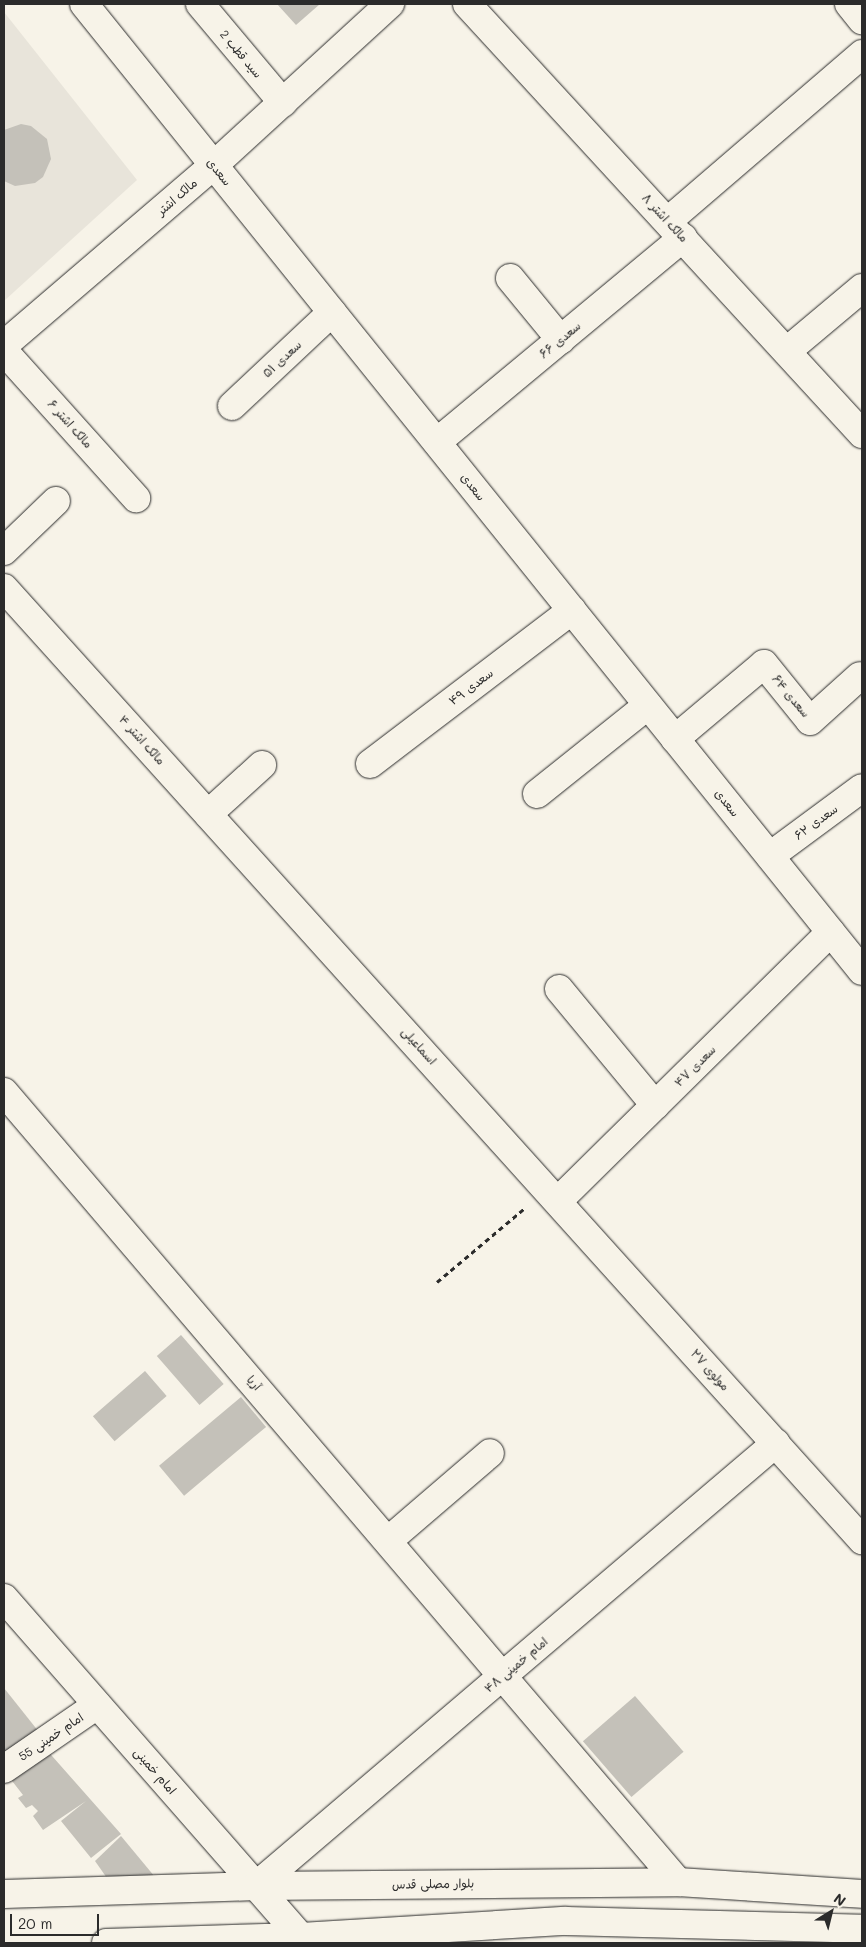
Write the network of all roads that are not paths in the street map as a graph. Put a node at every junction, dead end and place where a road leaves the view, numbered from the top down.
1 (84, 4) edge
2 (200, 4) edge
3 (390, 4) edge
4 (467, 4) edge
5 (848, 4) edge
6 (862, 20) edge
7 (862, 54) edge
8 (282, 104) junction
9 (214, 165) junction
10 (675, 230) junction
11 (510, 278) dead end
12 (862, 288) edge
13 (332, 312) junction
14 (561, 340) junction
15 (4, 345) edge
16 (4, 351) edge
17 (786, 351) junction
18 (232, 406) dead end
19 (862, 434) edge
20 (437, 442) junction
21 (136, 498) dead end
22 (56, 501) dead end
23 (4, 550) edge
24 (4, 588) edge
25 (572, 610) junction
26 (860, 676) dead end
27 (648, 705) junction
28 (675, 739) junction
29 (370, 764) dead end
30 (262, 765) dead end
31 (862, 788) edge
32 (538, 794) dead end
33 (208, 814) junction
34 (770, 856) junction
35 (280, 892) joint
36 (831, 932) junction
37 (862, 970) edge
38 (559, 989) dead end
39 (4, 1092) edge
40 (655, 1105) junction
41 (553, 1195) junction
42 (776, 1443) junction
43 (490, 1453) dead end
44 (389, 1540) junction
45 (862, 1540) edge
46 (4, 1598) edge
47 (504, 1674) junction
48 (98, 1705) junction
49 (4, 1769) edge
50 (678, 1882) junction
51 (256, 1886) junction
52 (4, 1894) edge
53 (862, 1894) edge
54 (862, 1930) edge
55 (303, 1940) edge
56 (106, 1943) edge
57 (845, 1943) edge

1 - 9 street, سعدی
2 - 8 street, سید قطب 2
3 - 8 street, مالک اشتر
4 - 10 street, مالک اشتر ۸
5 - 6 street
7 - 10 street, سعدی ۶۶
8 - 9 street, مالک اشتر
9 - 13 street, سعدی
9 - 15 street, مالک اشتر
10 - 14 street, سعدی ۶۶
10 - 17 street, مالک اشتر ۸
11 - 14 street
12 - 17 street
13 - 18 street, سعدی ۵۱
13 - 20 street, سعدی
14 - 20 street, سعدی ۶۶
16 - 21 street, مالک اشتر ۶
17 - 19 street, مالک اشتر ۸
20 - 25 street, سعدی
22 - 23 street
24 - 33 street, مالک اشتر ۴
25 - 27 street, سعدی
25 - 29 street, سعدی ۴۹
26 - 28 street, سعدی ۶۴
27 - 28 street, سعدی
27 - 32 street
28 - 34 street, سعدی
30 - 33 street
31 - 34 street, سعدی ۶۲
33 - 35 street, مالک اشتر ۴
34 - 36 street, سعدی
35 - 41 street, اسماعیلی
36 - 37 street, سعدی
36 - 40 street, سعدی ۴۷
38 - 40 street
39 - 44 street, آریا
40 - 41 street, سعدی ۴۷
41 - 42 street, مولوی ۲۷
42 - 45 street, مولوی ۲۷
42 - 47 street, امام خمینی ۴۸
43 - 44 street
44 - 47 street, آریا
46 - 48 street, امام خمینی
47 - 50 street, آریا
47 - 51 street, امام خمینی ۴۸
48 - 49 street, امام خمینی 55
48 - 51 street, امام خمینی
50 - 51 street, بلوار مصلی قدس
50 - 53 street, بلوار مصلی قدس
51 - 52 street, بلوار مصلی قدس
51 - 55 street, امام خمینی
54 - 55 street
54 - 57 street
55 - 56 street

